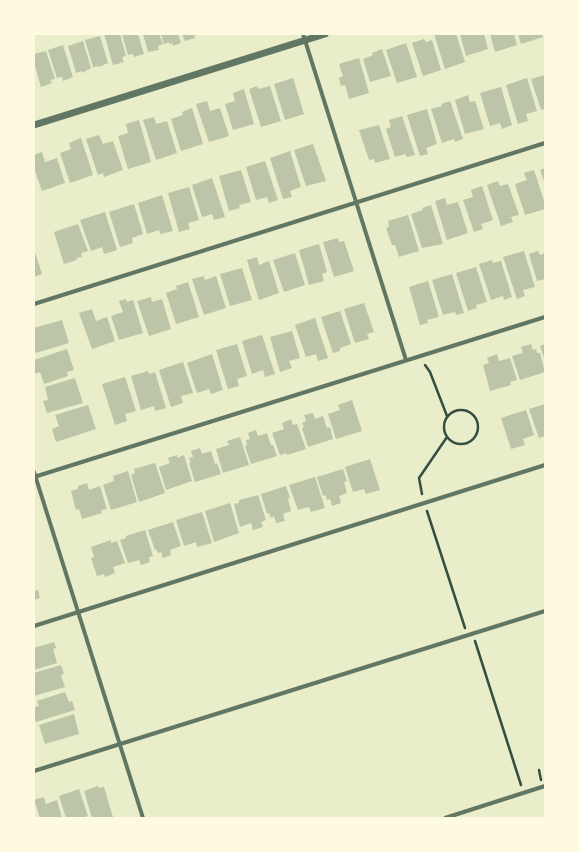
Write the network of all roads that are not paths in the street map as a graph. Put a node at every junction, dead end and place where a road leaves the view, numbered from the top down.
1 (325, 34) edge
2 (304, 37) edge
3 (34, 125) edge
4 (545, 143) edge
5 (357, 203) junction
6 (34, 304) edge
7 (545, 317) edge
8 (406, 360) junction
9 (545, 465) edge
10 (34, 475) edge
11 (545, 611) edge
12 (78, 612) junction
13 (34, 626) edge
14 (120, 744) junction
15 (34, 771) edge
16 (545, 786) edge
17 (143, 818) edge
18 (444, 818) edge

1 - 2 street
2 - 3 street
2 - 5 street
4 - 5 street
5 - 6 street
5 - 8 street
7 - 8 street
8 - 10 street
9 - 12 street
10 - 12 street
11 - 14 street
12 - 13 street
12 - 14 street
14 - 15 street
14 - 17 street
16 - 18 street

